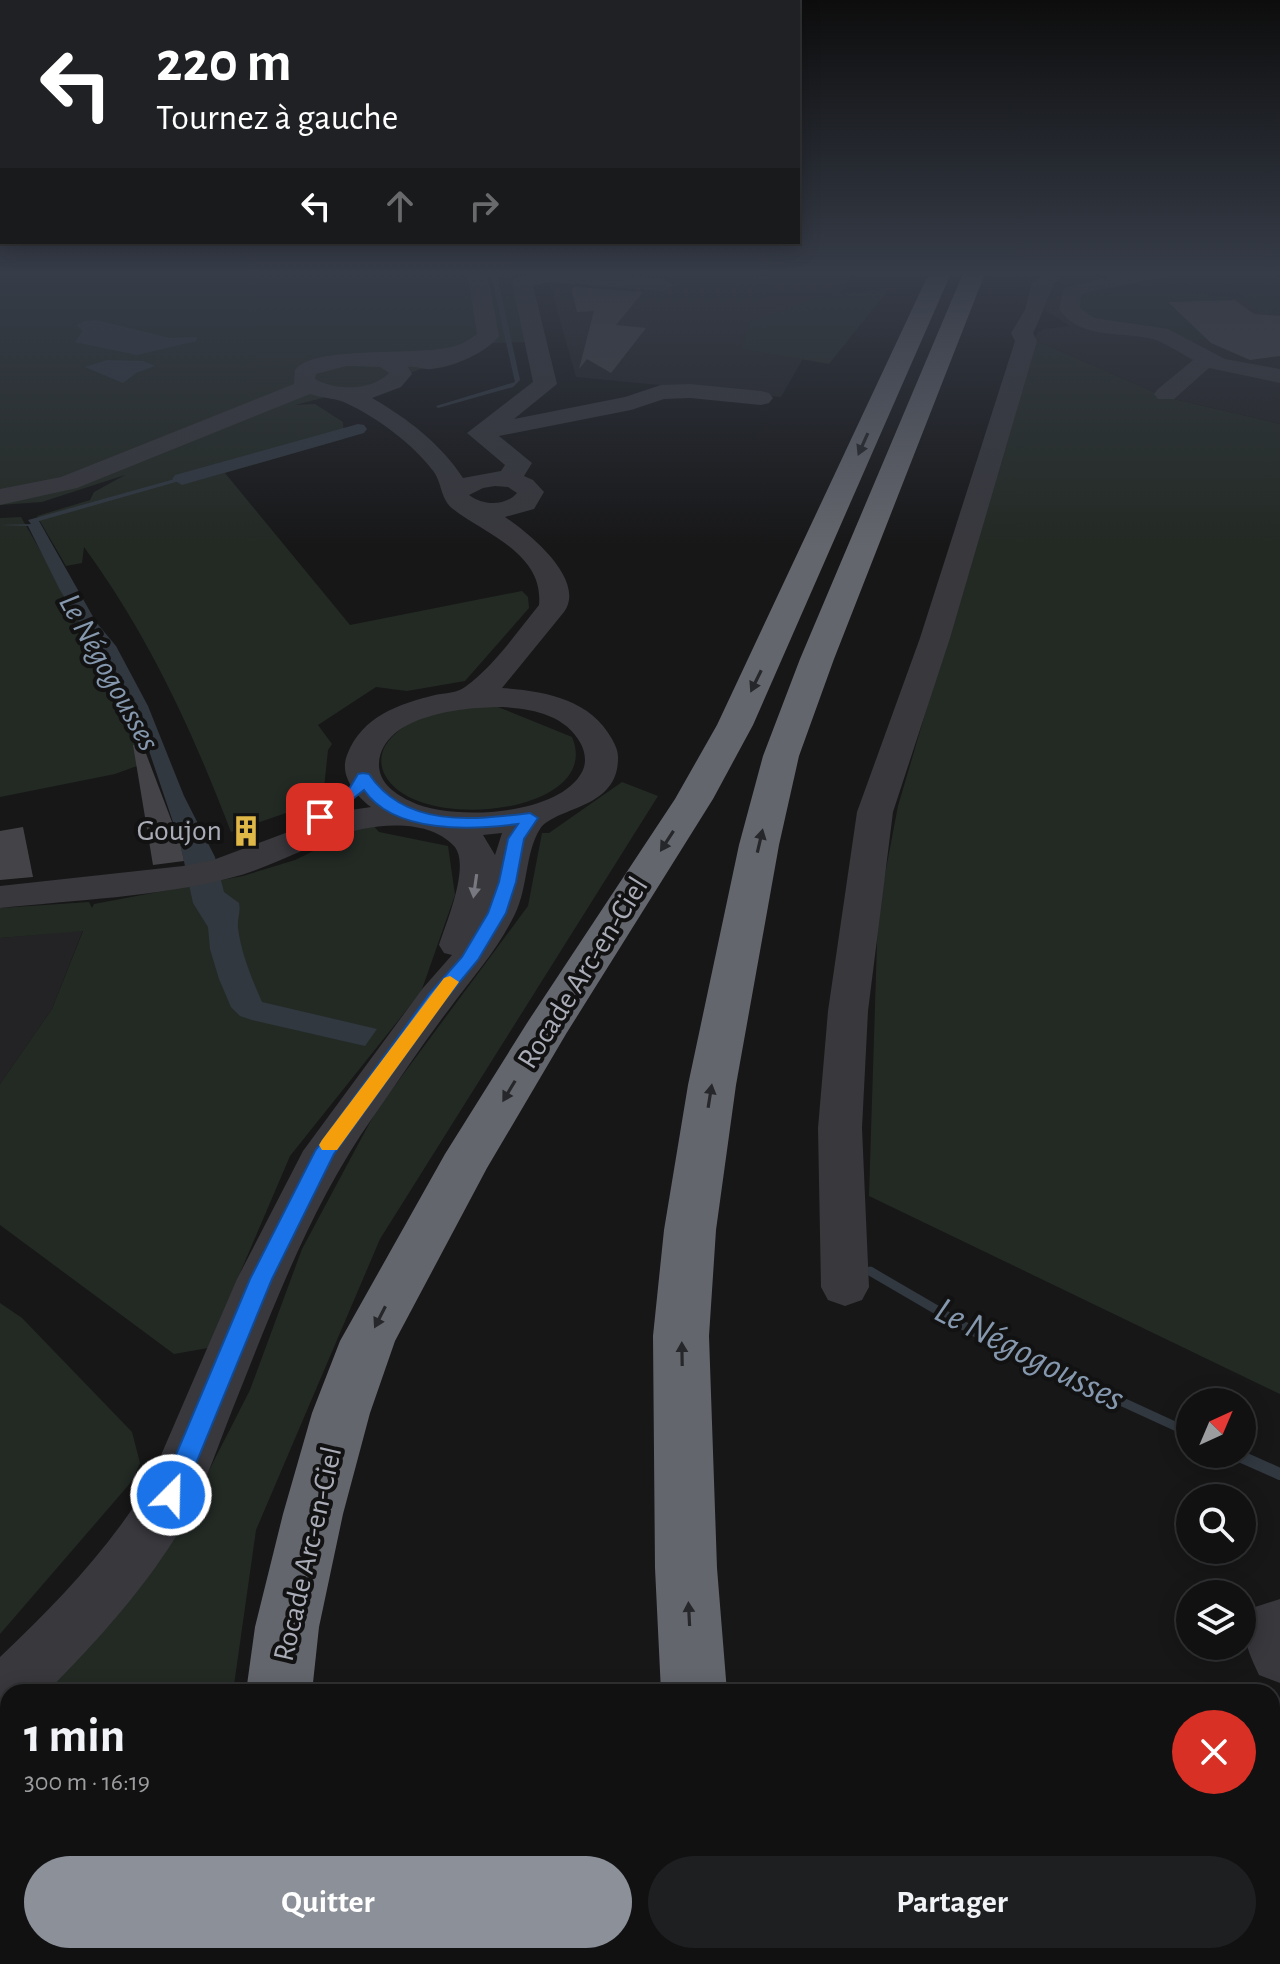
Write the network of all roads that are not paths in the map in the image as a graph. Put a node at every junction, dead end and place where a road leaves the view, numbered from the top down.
1 (328, 363) edge
2 (367, 363) edge
3 (425, 363) edge
4 (540, 363) edge
5 (899, 363) edge
6 (938, 363) edge
7 (1019, 363) edge
8 (1203, 363) edge
9 (1223, 363) edge
10 (391, 373) junction
11 (1280, 376) edge
12 (309, 386) junction
13 (341, 393) junction
14 (1166, 394) dead end
15 (761, 398) dead end
16 (396, 419) junction
17 (479, 433) junction
18 (511, 488) junction
19 (0, 497) edge
20 (466, 500) junction
21 (471, 698) junction
22 (538, 703) junction
23 (363, 777) junction
24 (530, 818) junction
25 (428, 819) junction
26 (238, 863) junction
27 (0, 897) edge
28 (437, 997) junction
29 (845, 1287) dead end
30 (1280, 1626) edge
31 (1280, 1656) edge
32 (14, 1684) edge
33 (280, 1684) edge
34 (694, 1684) edge

1 - 12 street
2 - 10 street
3 - 10 street
4 - 17 street
5 -> 33 highway, Rocade Arc-en-Ciel
34 -> 6 highway
7 - 29 street
8 - 14 street
9 - 11 street
10 - 13 street
10 - 16 street
12 - 13 street
12 - 19 street
13 - 16 street
15 - 17 street
16 - 18 street
16 - 20 street
17 - 18 street
18 - 20 street
18 - 20 street
18 - 22 street
20 - 21 street
21 - 22 street
21 - 23 street
22 - 24 street
23 - 25 street
23 - 26 street
24 - 25 street
24 - 28 street
25 - 26 street
25 -> 28 street
26 - 27 street
28 - 32 street
30 - 31 street

